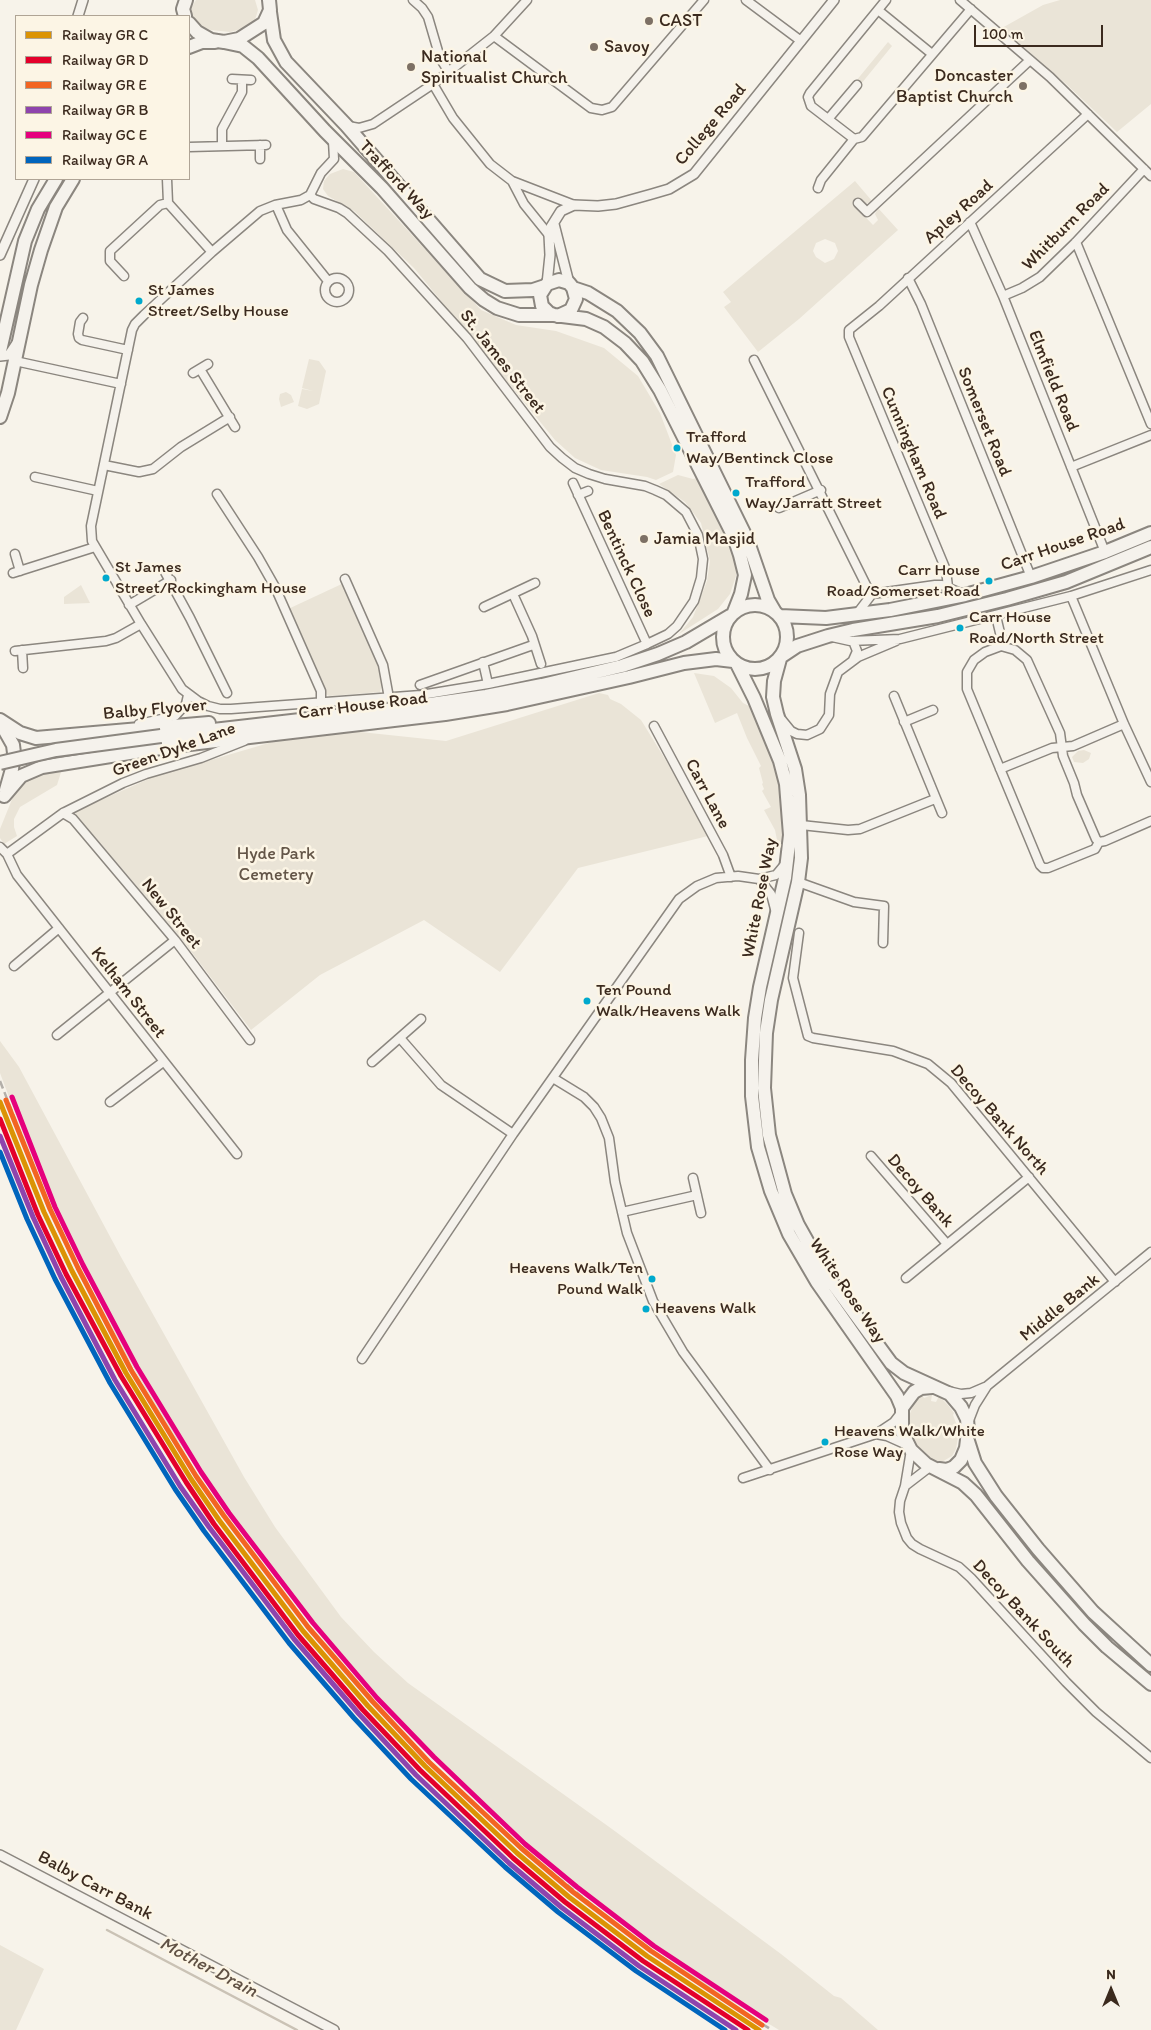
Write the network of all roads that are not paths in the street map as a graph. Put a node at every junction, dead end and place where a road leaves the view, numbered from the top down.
1 (83, 0) edge
2 (413, 0) edge
3 (527, 0) edge
4 (704, 0) edge
5 (746, 0) edge
6 (834, 0) edge
7 (886, 0) edge
8 (960, 0) edge
9 (270, 4) edge
10 (878, 10) junction
11 (971, 10) junction
12 (78, 15) edge
13 (190, 24) edge
14 (494, 36) junction
15 (801, 41) junction
16 (221, 42) junction
17 (190, 47) edge
18 (932, 54) junction
19 (1030, 60) junction
20 (449, 72) junction
21 (232, 79) dead end
22 (433, 84) junction
23 (857, 85) dead end
24 (1088, 114) junction
25 (829, 118) junction
26 (372, 124) junction
27 (346, 125) junction
28 (333, 139) junction
29 (854, 139) junction
30 (222, 146) junction
31 (190, 147) edge
32 (368, 150) junction
33 (260, 159) dead end
34 (1144, 169) junction
35 (1151, 176) edge
36 (34, 180) edge
37 (55, 180) edge
38 (72, 180) edge
39 (168, 180) edge
40 (512, 180) junction
41 (818, 188) dead end
42 (310, 195) junction
43 (168, 203) junction
44 (858, 203) dead end
45 (276, 205) junction
46 (574, 205) junction
47 (867, 212) junction
48 (872, 219) dead end
49 (554, 221) junction
50 (970, 222) junction
51 (549, 235) junction
52 (1076, 242) junction
53 (212, 252) junction
54 (0, 254) edge
55 (124, 276) dead end
56 (908, 278) junction
57 (328, 281) dead end
58 (546, 285) junction
59 (571, 286) junction
60 (1003, 296) junction
61 (556, 316) junction
62 (82, 318) dead end
63 (849, 330) joint
64 (19, 339) junction
65 (128, 350) junction
66 (0, 351) edge
67 (0, 356) edge
68 (754, 360) dead end
69 (15, 361) junction
70 (208, 364) dead end
71 (121, 384) junction
72 (0, 417) edge
73 (230, 417) junction
74 (1151, 424) edge
75 (235, 427) dead end
76 (1151, 435) edge
77 (104, 465) junction
78 (1071, 467) junction
79 (35, 477) dead end
80 (573, 483) dead end
81 (820, 490) junction
82 (98, 491) junction
83 (588, 491) dead end
84 (217, 494) dead end
85 (578, 496) junction
86 (779, 508) dead end
87 (1151, 533) edge
88 (95, 547) junction
89 (1151, 547) edge
90 (1105, 552) junction
91 (15, 554) dead end
92 (165, 572) dead end
93 (1150, 573) edge
94 (1031, 577) junction
95 (345, 579) dead end
96 (171, 580) junction
97 (536, 583) dead end
98 (948, 587) junction
99 (513, 594) junction
100 (872, 594) junction
101 (965, 595) junction
102 (1071, 596) junction
103 (129, 605) junction
104 (484, 607) dead end
105 (732, 614) junction
106 (778, 614) junction
107 (856, 615) junction
108 (996, 616) junction
109 (141, 624) junction
110 (828, 636) junction
111 (900, 639) junction
112 (853, 641) junction
113 (647, 644) junction
114 (534, 645) junction
115 (1001, 646) junction
116 (781, 657) junction
117 (853, 660) junction
118 (483, 662) junction
119 (735, 663) junction
120 (541, 664) dead end
121 (23, 668) dead end
122 (488, 684) junction
123 (420, 685) dead end
124 (227, 693) dead end
125 (188, 695) junction
126 (894, 696) dead end
127 (389, 698) junction
128 (321, 704) junction
129 (933, 710) dead end
130 (777, 714) junction
131 (318, 719) junction
132 (0, 721) edge
133 (904, 722) junction
134 (1124, 724) junction
135 (654, 726) dead end
136 (96, 732) junction
137 (161, 736) joint
138 (250, 738) junction
139 (1062, 746) junction
140 (0, 762) edge
141 (1000, 770) junction
142 (1151, 782) edge
143 (936, 798) junction
144 (2, 800) edge
145 (63, 813) junction
146 (942, 813) dead end
147 (1151, 821) edge
148 (801, 825) junction
149 (1099, 842) junction
150 (0, 847) edge
151 (7, 854) junction
152 (788, 860) junction
153 (731, 876) junction
154 (759, 879) junction
155 (798, 882) junction
156 (776, 916) junction
157 (59, 928) junction
158 (799, 933) dead end
159 (175, 940) junction
160 (883, 943) dead end
161 (14, 966) dead end
162 (109, 992) junction
163 (421, 1019) dead end
164 (57, 1035) dead end
165 (400, 1038) junction
166 (250, 1040) dead end
167 (162, 1062) junction
168 (372, 1062) dead end
169 (553, 1078) junction
170 (110, 1102) dead end
171 (513, 1134) junction
172 (237, 1154) dead end
173 (871, 1156) dead end
174 (1028, 1177) junction
175 (693, 1178) dead end
176 (697, 1195) junction
177 (622, 1212) junction
178 (701, 1213) dead end
179 (947, 1244) junction
180 (1151, 1252) edge
181 (906, 1278) dead end
182 (1115, 1282) junction
183 (362, 1359) dead end
184 (987, 1386) junction
185 (940, 1389) junction
186 (902, 1411) junction
187 (968, 1424) junction
188 (876, 1434) junction
189 (968, 1439) junction
190 (909, 1448) junction
191 (935, 1468) junction
192 (770, 1470) junction
193 (743, 1478) dead end
194 (905, 1486) junction
195 (1151, 1665) edge
196 (1151, 1684) edge
197 (1151, 1758) edge
198 (0, 1854) edge
199 (334, 2030) edge

1 - 12 street
2 - 20 street
3 - 14 street
4 - 14 street
5 - 15 street
6 - 15 street, College Road
7 - 10 street
8 - 11 street
9 - 16 highway
9 - 27 highway, Trafford Way
10 - 18 street
10 - 25 street
11 - 18 street
11 - 19 street
13 - 16 highway
14 - 20 street
15 - 46 street, College Road
16 - 17 highway
16 - 28 highway, Trafford Way
18 - 29 street
19 - 24 street
19 - 47 street
20 - 22 street
21 - 30 street
22 - 26 street
22 - 40 street, College Road
23 - 25 street
24 - 34 street
24 - 50 street, Apley Road
25 - 29 street
26 - 27 street
26 - 32 street
27 - 32 highway, Trafford Way
28 - 42 street
28 - 61 highway, Trafford Way
29 - 41 street
30 - 31 street
30 - 33 street
32 - 58 highway, Trafford Way
34 - 35 street
34 - 52 street, Whitburn Road
36 - 54 street
37 - 66 highway
38 - 64 highway
39 - 43 street
40 - 46 street, College Road
40 - 51 street, College Road
42 - 45 street, St. James Street
42 - 113 street, St. James Street
43 - 53 street
43 - 55 street
44 - 47 street
45 - 53 street, St. James Street
45 - 57 street
46 - 49 street
47 - 48 street
49 - 51 street
49 - 59 street
50 - 56 street, Apley Road
50 - 60 street, Elmfield Road
51 - 58 street
52 - 60 street, Whitburn Road
52 - 74 street
53 - 65 street, St. James Street
56 - 63 street, Apley Road
56 - 94 street, Somerset Road
58 - 59 highway, Trafford Way
58 - 61 highway
59 - 61 highway
59 - 106 highway, Trafford Way
60 - 78 street, Elmfield Road
61 - 105 highway, Trafford Way
62 - 65 street
63 - 98 street, Cunningham Road
64 - 67 street
64 - 69 highway
65 - 71 street, St. James Street
68 - 81 street
69 - 71 street
69 - 72 highway
70 - 73 street
71 - 77 street, St. James Street
73 - 75 street
73 - 77 street
76 - 78 street
77 - 82 street, St. James Street
78 - 90 street, Elmfield Road
79 - 82 street
80 - 85 street, Bentinck Close
81 - 86 street
81 - 100 street
82 - 88 street, St. James Street
83 - 85 street, Bentinck Close
84 - 128 street
85 - 113 street, Bentinck Close
87 - 90 highway, Carr House Road
88 - 91 street
88 - 103 street, St. James Street
89 - 110 highway, Carr House Road
90 - 94 highway, Carr House Road
92 - 96 street
93 - 102 street
94 - 101 highway, Carr House Road
95 - 127 street
96 - 103 street
96 - 124 street
97 - 99 street
98 - 100 street
98 - 101 street
99 - 104 street
99 - 114 street
100 - 107 street
101 - 107 highway, Carr House Road
102 - 108 street
102 - 134 street
103 - 109 street, St. James Street
105 - 106 highway
105 - 119 highway
105 - 131 highway, Carr House Road
106 - 107 highway, Carr House Road
106 - 116 highway
108 - 111 street
108 - 115 street
109 - 121 street
109 - 125 street, St. James Street
110 - 112 street
110 - 116 highway, Carr House Road
111 - 112 street
111 - 117 street
112 - 117 street
113 - 122 street, St. James Street
114 - 118 street
114 - 120 street
115 - 139 street
115 - 141 street
116 - 119 highway
116 - 130 highway, White Rose Way
117 - 130 street
118 - 122 street
118 - 123 street
119 - 138 highway, Carr House Road
119 - 152 highway, White Rose Way
122 - 127 street, St. James Street
125 - 128 street, St. James Street
125 - 136 street
126 - 133 street
127 - 128 street, St. James Street
129 - 133 street
130 - 148 highway, White Rose Way
131 - 136 highway, Balby Flyover
131 - 137 highway, Carr House Road
132 - 136 highway, Balby Flyover
132 - 144 highway, Balby Flyover
133 - 143 street
134 - 139 street
134 - 142 street
135 - 153 street, Carr Lane
137 - 140 highway, Balby Flyover, bridge
138 - 144 highway, Carr House Road
138 - 145 street, Green Dyke Lane
139 - 141 street
139 - 149 street
141 - 149 street
143 - 146 street
143 - 148 street
145 - 151 street, Green Dyke Lane
145 - 159 street, New Street
147 - 149 street
148 - 155 highway, White Rose Way
150 - 151 street, Kelham Street
151 - 157 street, Kelham Street
152 - 154 street
152 - 156 highway, White Rose Way
153 - 154 street
153 - 169 street
154 - 156 street
155 - 160 street
155 - 185 highway, White Rose Way
156 - 186 highway, White Rose Way
157 - 161 street
157 - 162 street, Kelham Street
158 - 174 street, Decoy Bank North
159 - 162 street
159 - 166 street, New Street
162 - 164 street
162 - 167 street, Kelham Street
163 - 165 street
165 - 168 street
165 - 171 street
167 - 170 street
167 - 172 street, Kelham Street
169 - 171 street
169 - 177 street
171 - 183 street
173 - 179 street, Decoy Bank
174 - 179 street, Decoy Bank
174 - 182 street, Decoy Bank North
175 - 176 street
176 - 177 street
176 - 178 street
177 - 192 street
179 - 181 street, Decoy Bank
180 - 182 street, Middle Bank
182 - 184 street, Middle Bank
184 - 185 street, Middle Bank
184 - 187 street, Middle Bank
185 - 186 highway
185 - 187 highway, White Rose Way
186 - 188 street
186 - 190 highway, White Rose Way
187 - 189 highway, White Rose Way
188 - 190 street
188 - 192 street
189 - 191 highway, White Rose Way
189 - 195 highway, White Rose Way
190 - 191 highway
190 - 194 street, Decoy Bank South
191 - 194 street
191 - 196 highway
192 - 193 street
194 - 197 street, Decoy Bank South
198 - 199 street, Balby Carr Bank

